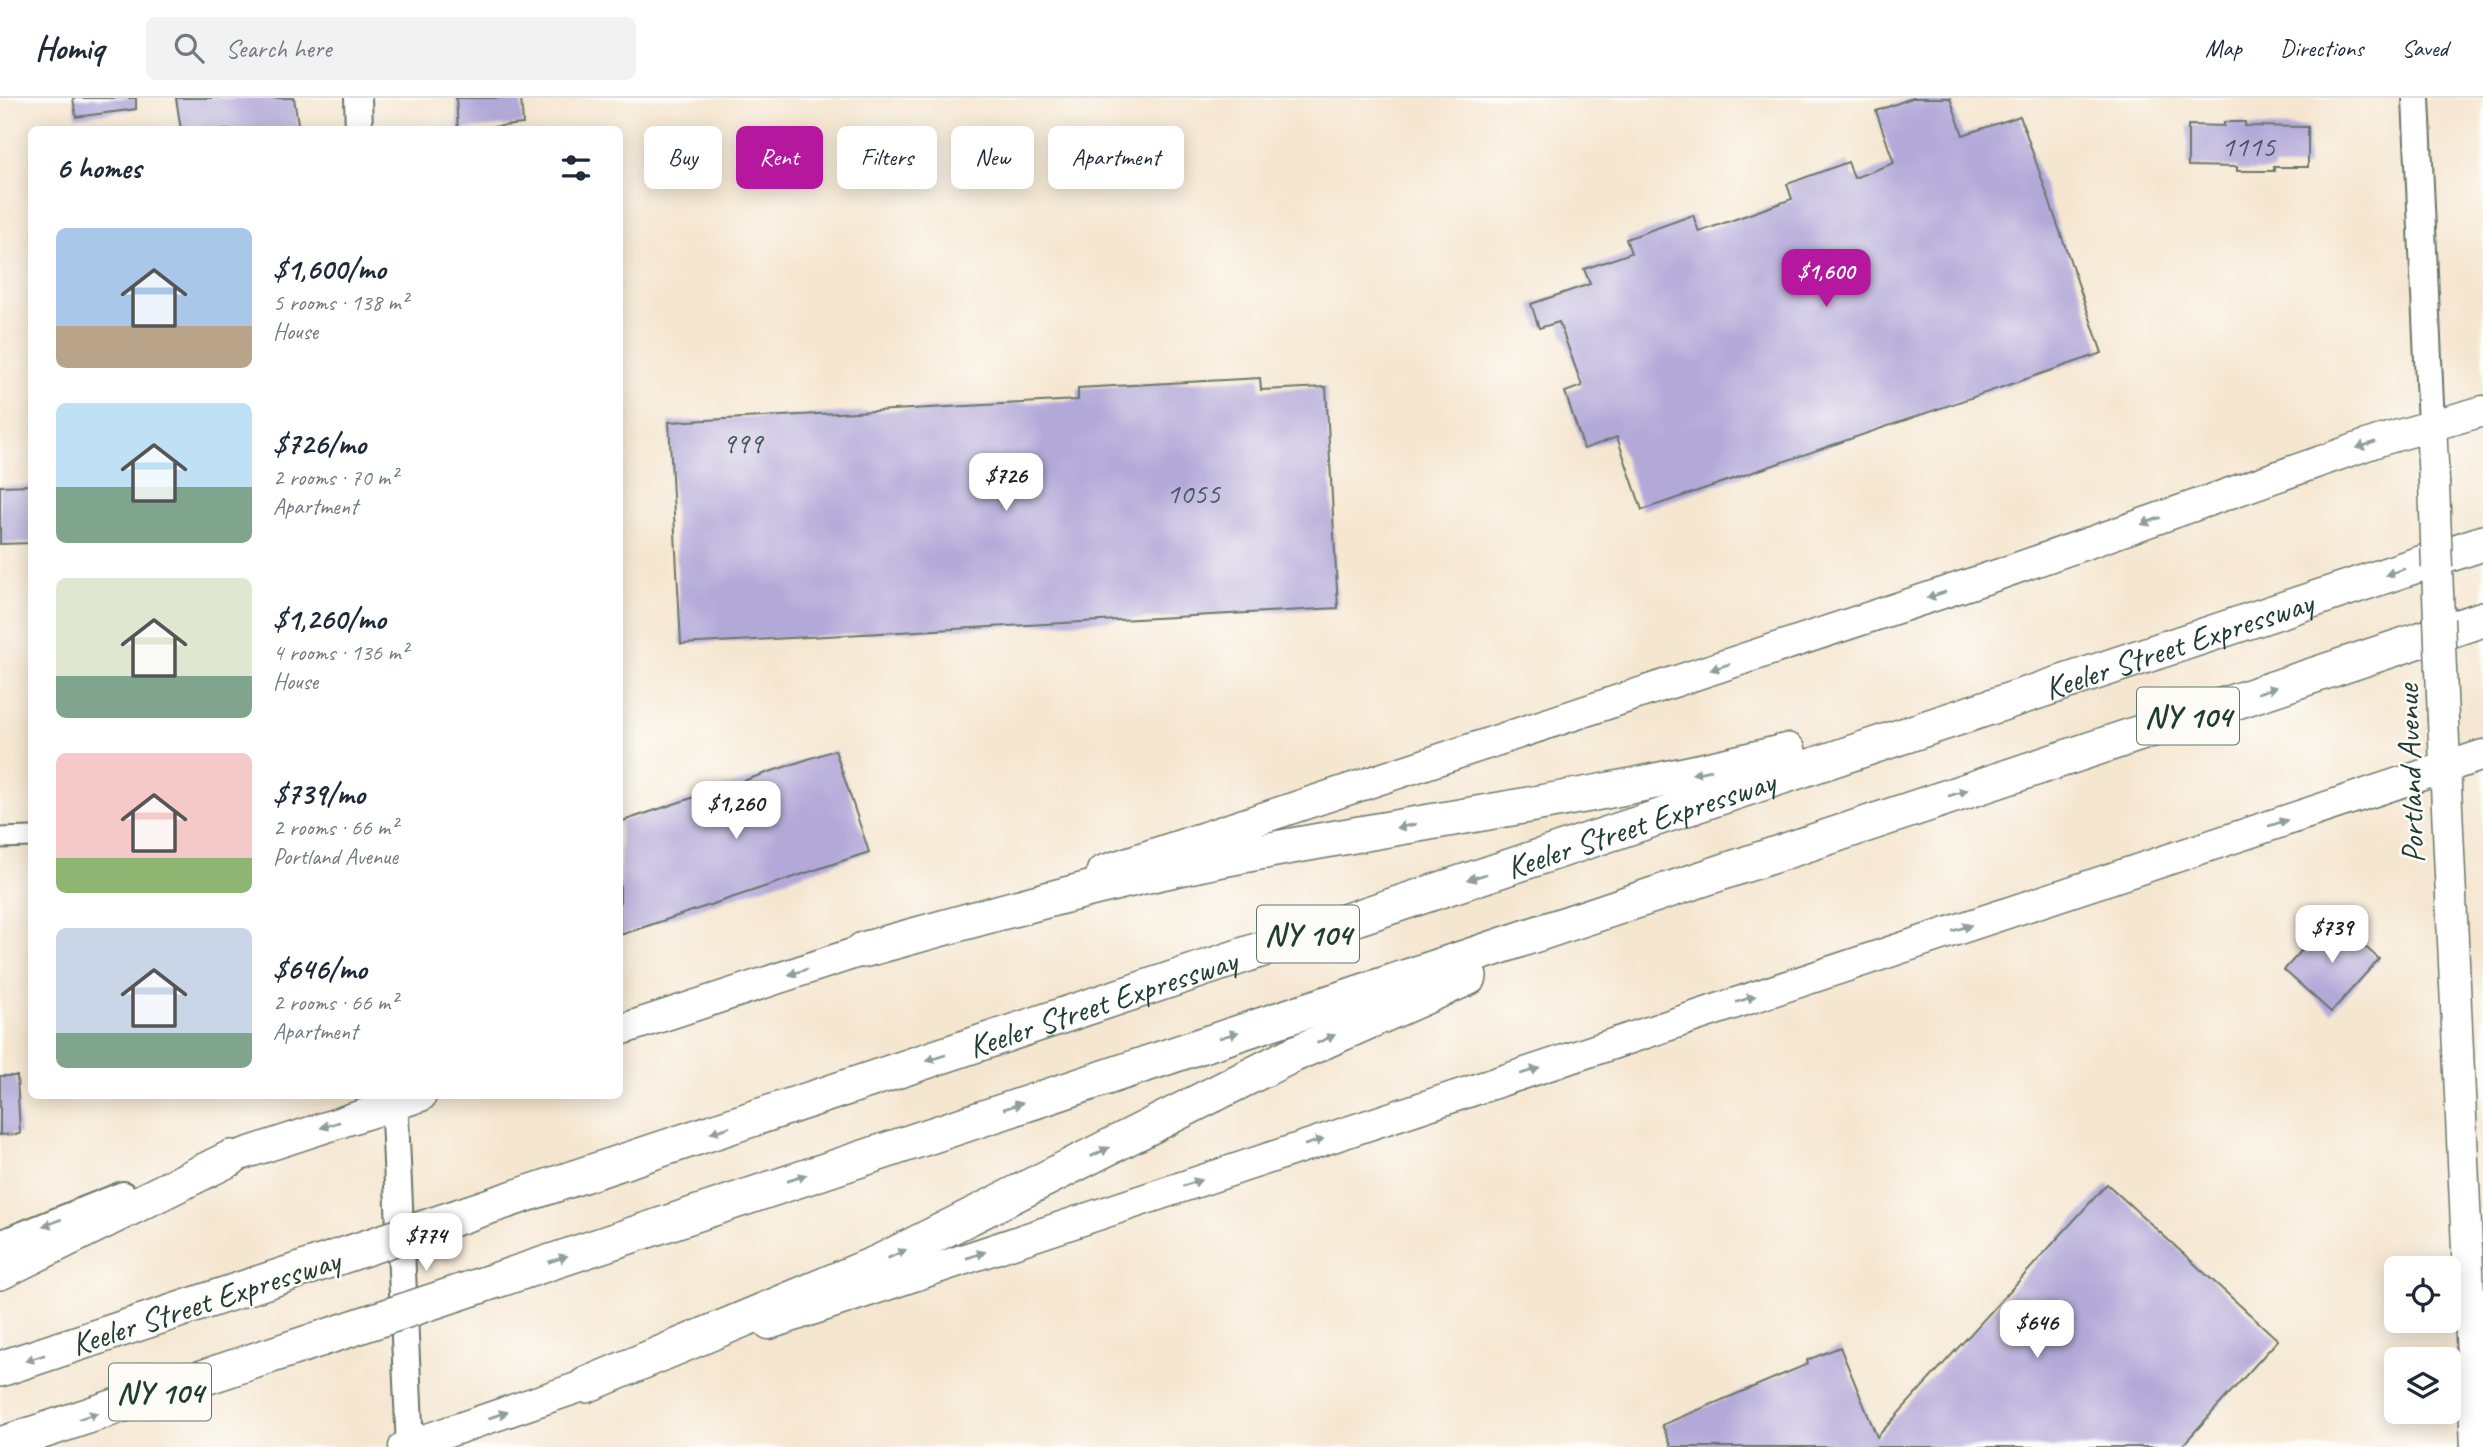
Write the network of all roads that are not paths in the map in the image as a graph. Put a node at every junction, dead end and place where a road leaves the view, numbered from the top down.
1 (358, 98) edge
2 (2416, 98) edge
3 (359, 126) edge
4 (2483, 411) edge
5 (2431, 425) junction
6 (2483, 543) edge
7 (2483, 619) edge
8 (2123, 662) junction
9 (2483, 755) edge
10 (2445, 767) junction
11 (1893, 815) junction
12 (28, 837) edge
13 (0, 838) edge
14 (863, 950) junction
15 (623, 1029) edge
16 (400, 1099) edge
17 (403, 1099) edge
18 (231, 1158) junction
19 (0, 1244) edge
20 (0, 1272) edge
21 (0, 1369) edge
22 (586, 1385) junction
23 (0, 1445) edge
24 (408, 1446) edge
25 (2476, 1447) edge

1 - 3 main road
2 - 5 main road, Portland Avenue
4 - 5 main road
5 - 10 main road, Portland Avenue, bridge
5 -> 14 main road
6 -> 8 highway, Keeler Street Expressway / NY 104
11 -> 7 highway, NY 104
8 -> 14 highway
8 -> 21 highway, Keeler Street Expressway / NY 104, bridge
9 - 10 main road
22 -> 10 main road
10 - 25 main road, Portland Avenue
22 -> 11 highway
23 -> 11 highway, NY 104, bridge
12 - 13 street
14 -> 15 main road
16 -> 18 main road
17 - 24 main road
18 -> 19 main road
18 - 20 highway
24 -> 22 main road

